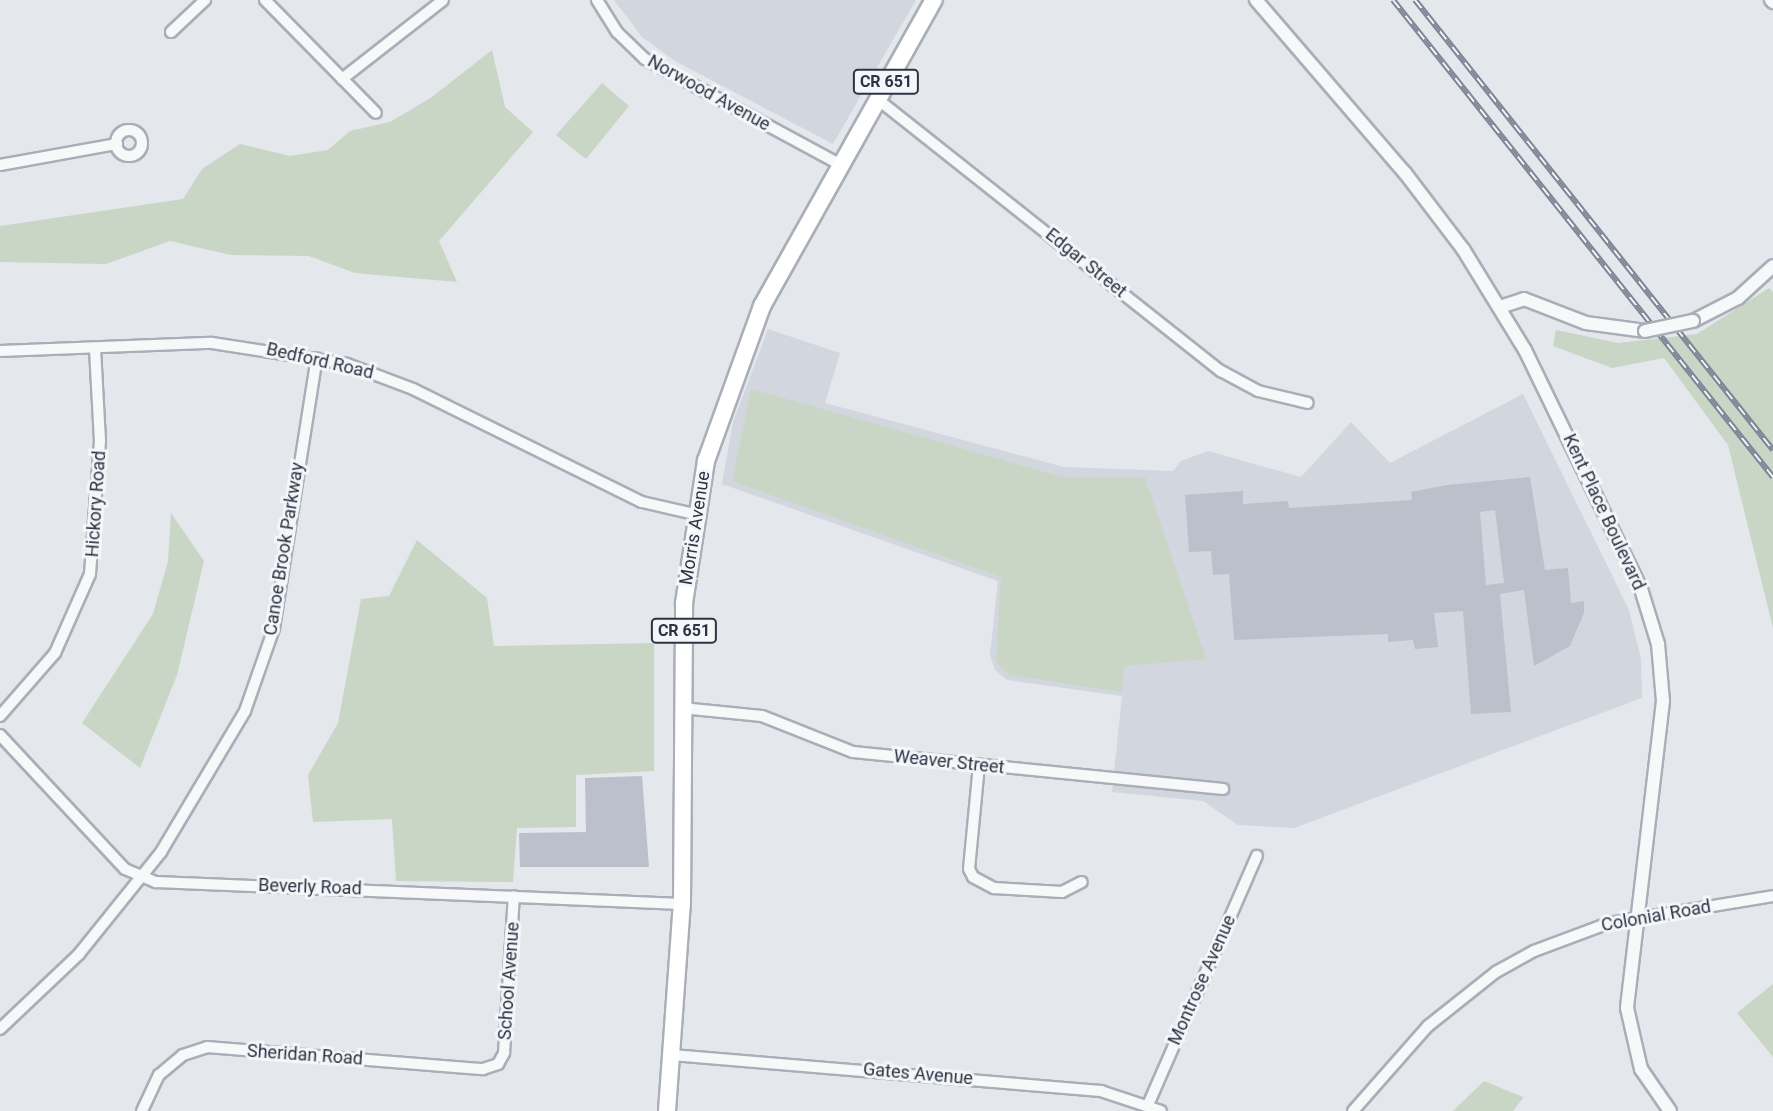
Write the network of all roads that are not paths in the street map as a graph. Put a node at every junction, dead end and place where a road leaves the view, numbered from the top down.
1 (205, 0) edge
2 (265, 0) edge
3 (443, 0) edge
4 (597, 0) edge
5 (934, 0) edge
6 (1256, 0) edge
7 (171, 32) dead end
8 (342, 79) junction
9 (876, 98) junction
10 (376, 113) dead end
11 (117, 144) dead end
12 (839, 164) junction
13 (0, 165) edge
14 (1773, 266) edge
15 (1500, 307) junction
16 (95, 348) junction
17 (0, 351) edge
18 (317, 358) junction
19 (1308, 403) dead end
20 (694, 514) junction
21 (682, 709) junction
22 (0, 716) edge
23 (0, 735) edge
24 (979, 765) junction
25 (1223, 789) dead end
26 (1257, 856) dead end
27 (139, 878) junction
28 (1082, 882) dead end
29 (514, 896) junction
30 (1773, 896) edge
31 (682, 904) junction
32 (1636, 917) junction
33 (0, 1029) edge
34 (671, 1055) junction
35 (498, 1064) joint
36 (1148, 1104) junction
37 (142, 1111) edge
38 (667, 1111) edge
39 (1161, 1111) edge
40 (1353, 1111) edge
41 (1670, 1111) edge

1 - 7 street
2 - 8 street
3 - 8 street
4 - 12 street, Norwood Avenue
5 - 9 main road, Morris Avenue / CR 651
6 - 15 street, Kent Place Boulevard
8 - 10 street
9 - 12 main road, Morris Avenue / CR 651
9 - 19 street, Edgar Street
11 - 13 street
12 - 20 main road, Morris Avenue / CR 651
14 - 15 street, bridge
15 - 32 street, Kent Place Boulevard
16 - 17 street, Bedford Road
16 - 18 street, Bedford Road
16 - 22 street, Hickory Road
18 - 20 street, Bedford Road
18 - 27 street, Canoe Brook Parkway
20 - 21 main road, Morris Avenue / CR 651
21 - 24 street, Weaver Street
21 - 31 main road, Morris Avenue / CR 651
23 - 27 street
24 - 25 street, Weaver Street
24 - 28 street
26 - 36 street, Montrose Avenue
27 - 29 street, Beverly Road
27 - 33 street, Canoe Brook Parkway
29 - 31 street, Beverly Road
29 - 35 street, School Avenue
30 - 32 street, Colonial Road
31 - 34 main road, Morris Avenue / CR 651
32 - 40 street, Colonial Road
32 - 41 street, Kent Place Boulevard
34 - 36 street, Gates Avenue
34 - 38 main road, Morris Avenue / CR 651
35 - 37 street, Sheridan Road
36 - 39 street, Gates Avenue

